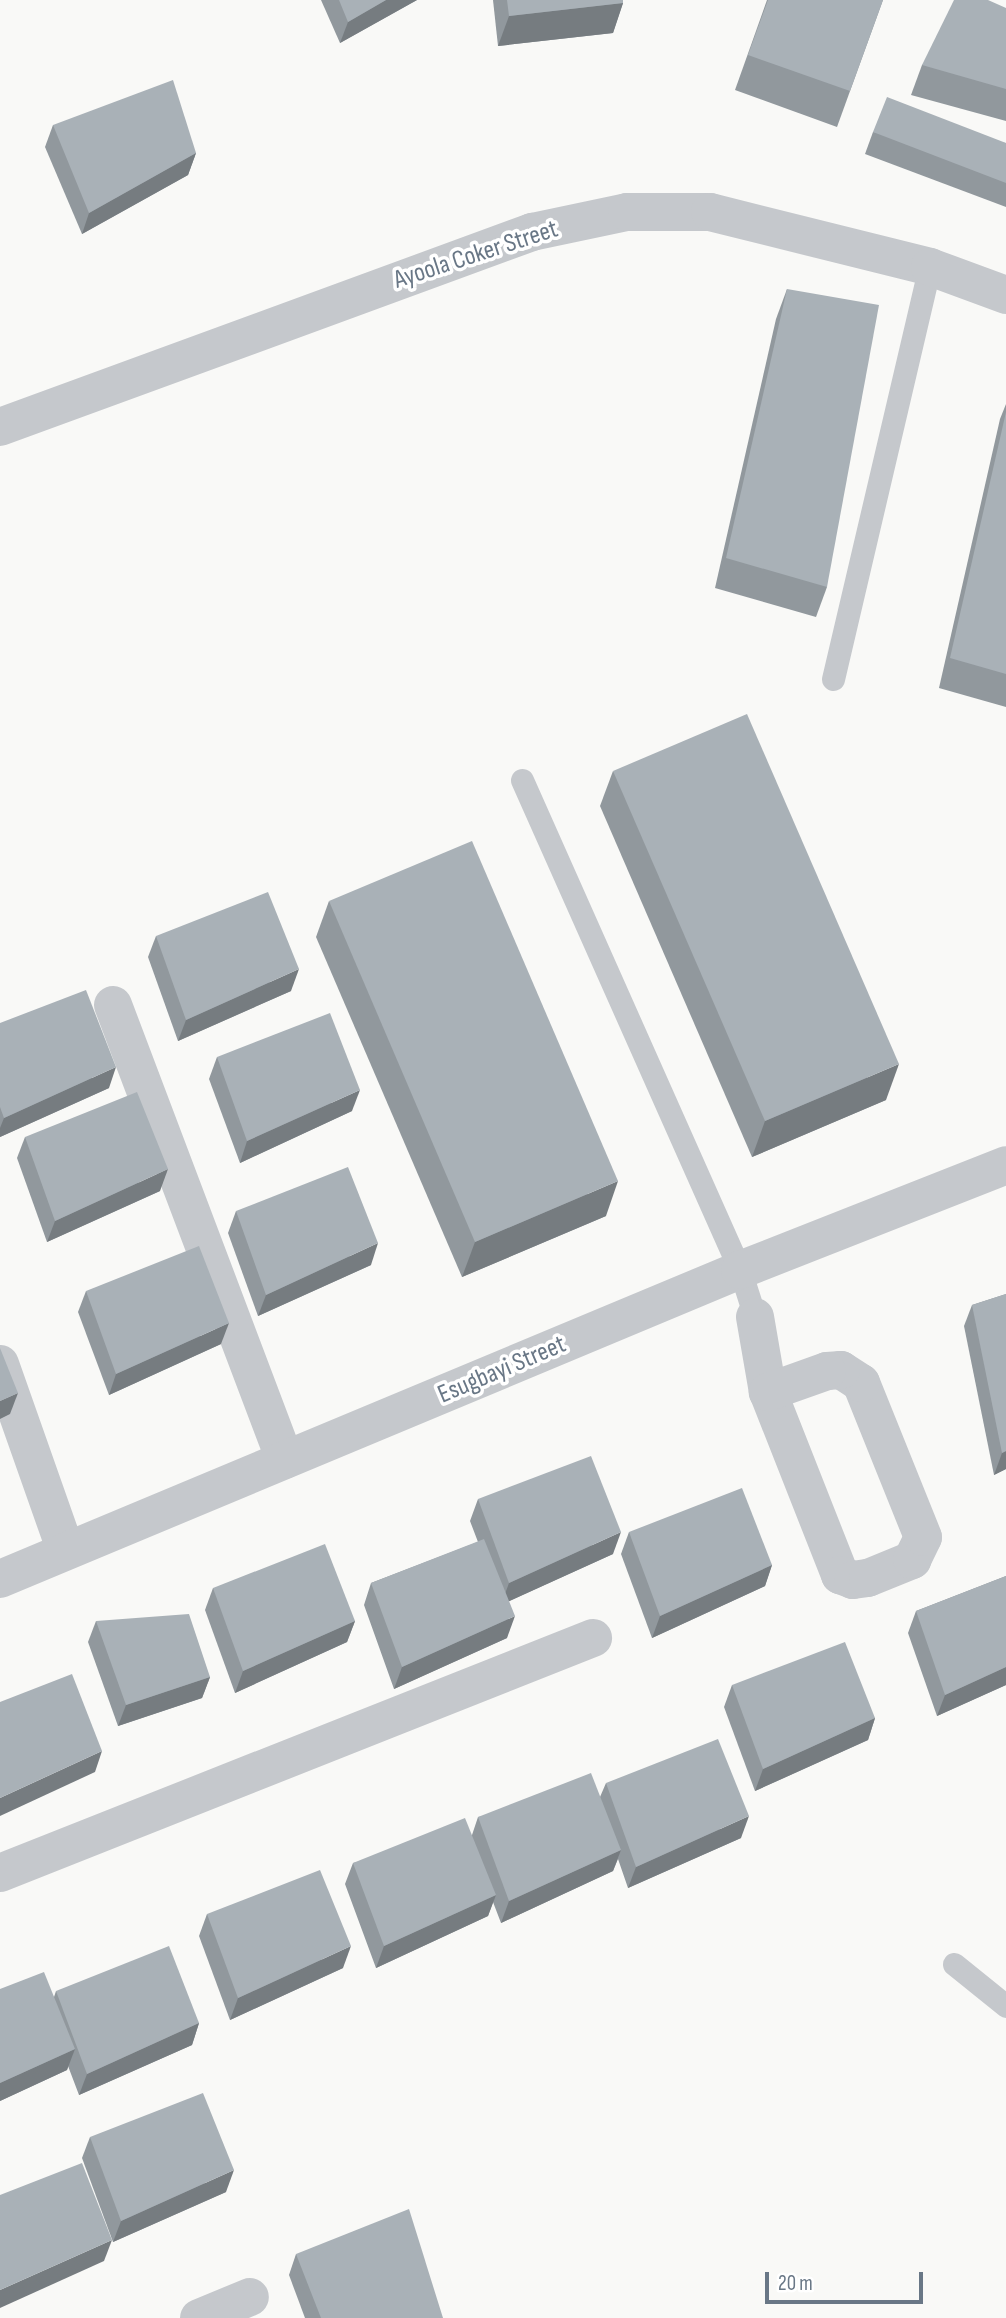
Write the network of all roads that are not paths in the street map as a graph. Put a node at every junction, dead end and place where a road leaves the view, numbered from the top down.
1 (930, 267) junction
2 (1006, 295) edge
3 (0, 427) edge
4 (833, 679) dead end
5 (522, 780) dead end
6 (113, 1005) dead end
7 (1006, 1165) edge
8 (740, 1270) junction
9 (755, 1317) joint
10 (0, 1364) edge
11 (768, 1392) junction
12 (285, 1460) junction
13 (66, 1551) junction
14 (0, 1579) edge
15 (593, 1638) dead end
16 (0, 1873) edge
17 (954, 1964) dead end
18 (1006, 2006) edge
19 (250, 2297) dead end
20 (199, 2318) edge

1 - 2 street, Ayoola Coker Street
1 - 3 street, Ayoola Coker Street
1 - 4 lane
5 - 8 lane
6 - 12 street
7 - 8 street, Esugbayi Street
8 - 9 lane
8 - 12 street, Esugbayi Street
9 - 11 street
10 - 13 street
11 - 11 street
12 - 13 street, Esugbayi Street
13 - 14 street, Esugbayi Street
15 - 16 street
17 - 18 lane
19 - 20 street

